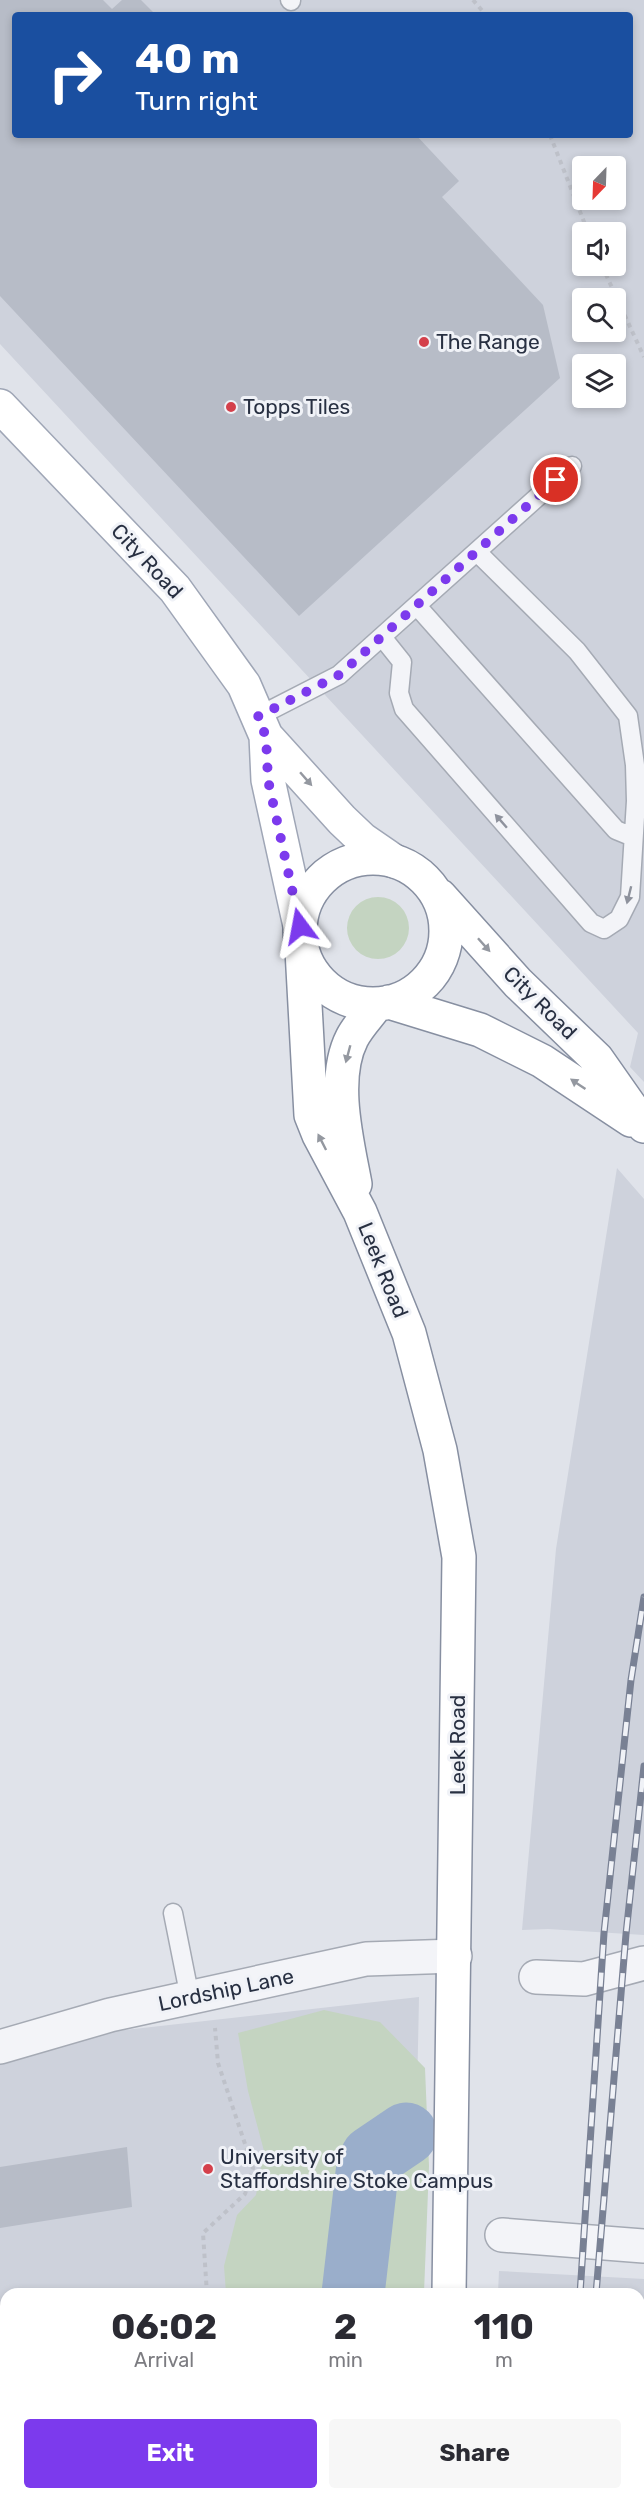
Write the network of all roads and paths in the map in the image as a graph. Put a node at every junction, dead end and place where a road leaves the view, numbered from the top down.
1 (473, 0) edge
2 (483, 12) edge
3 (551, 138) edge
4 (584, 222) edge
5 (607, 276) edge
6 (644, 357) edge
7 (0, 406) edge
8 (572, 466) dead end
9 (477, 552) junction
10 (417, 606) junction
11 (382, 637) junction
12 (261, 726) junction
13 (633, 837) junction
14 (394, 861) junction
15 (431, 886) junction
16 (301, 938) junction
17 (383, 1003) junction
18 (644, 1127) edge
19 (360, 1212) junction
20 (173, 1913) dead end
21 (455, 1956) junction
22 (644, 1963) edge
23 (536, 1977) dead end
24 (201, 1996) junction
25 (0, 2047) edge
26 (502, 2235) dead end
27 (644, 2246) edge
28 (207, 2288) edge
29 (449, 2288) edge

1 - 2 path
3 - 4 path
5 - 6 path
7 - 12 main road, City Road
8 - 9 lane
9 - 10 lane
9 - 13 lane
10 - 11 lane
10 - 13 lane
11 - 12 lane
13 -> 11 lane
12 -> 14 main road, City Road
12 - 16 main road, City Road
14 - 15 main road
14 - 16 main road
15 - 17 main road
15 -> 18 main road, City Road
16 - 17 main road
19 -> 16 main road, Leek Road
18 -> 17 main road, City Road
17 -> 19 main road, Leek Road
19 - 21 main road, Leek Road
20 - 24 lane
21 - 24 street, Lordship Lane
21 - 29 main road, Leek Road
22 - 23 street
24 - 25 street, Lordship Lane
24 - 28 path
26 - 27 street

